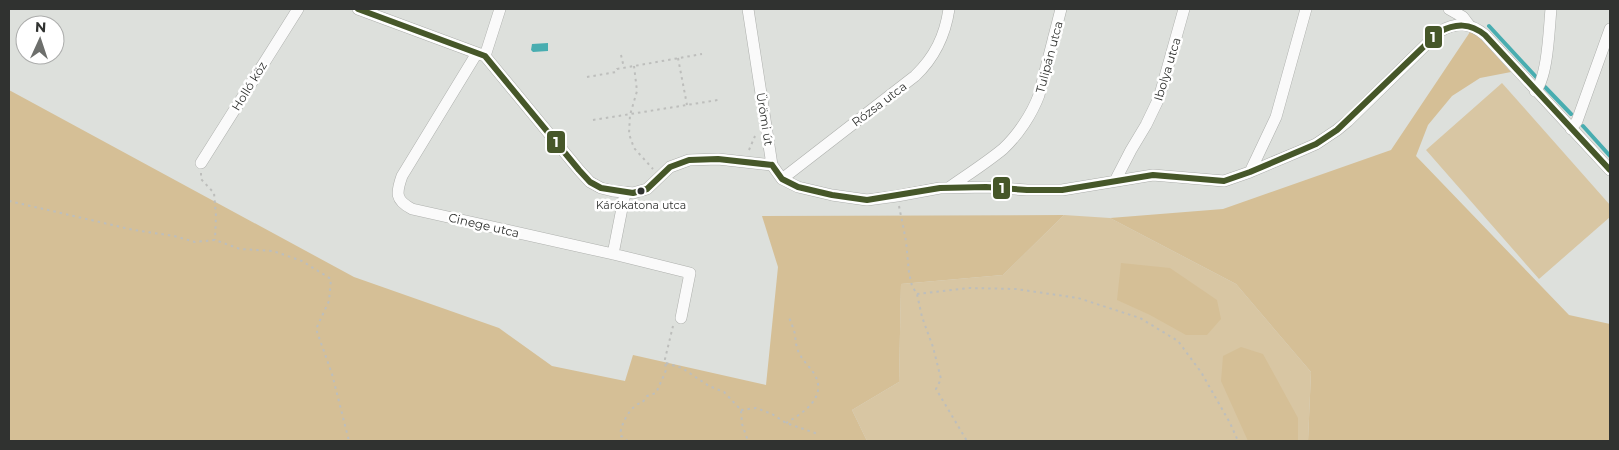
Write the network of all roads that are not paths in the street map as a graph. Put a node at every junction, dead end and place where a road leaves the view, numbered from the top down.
1 (298, 9) edge
2 (358, 9) edge
3 (500, 9) edge
4 (748, 9) edge
5 (949, 9) edge
6 (1061, 9) edge
7 (1184, 9) edge
8 (1306, 9) edge
9 (1449, 9) edge
10 (1551, 9) edge
11 (1469, 26) junction
12 (1610, 29) edge
13 (481, 54) junction
14 (1535, 91) junction
15 (1571, 129) junction
16 (201, 164) road end
17 (772, 165) junction
18 (1610, 170) edge
19 (1250, 172) junction
20 (782, 179) junction
21 (1115, 181) junction
22 (950, 188) junction
23 (625, 193) junction
24 (613, 254) junction
25 (681, 318) road end

1 - 16 street, Holló köz
2 - 13 street
3 - 13 street
4 - 17 street, Ürömi út
5 - 20 street, Rózsa utca
6 - 22 street, Tulipán utca
7 - 21 street, Ibolya utca
8 - 19 street
9 - 11 street
10 - 14 street
11 - 14 street
11 - 19 street
12 - 15 street
13 - 23 street
13 - 24 street, Cinege utca
14 - 15 street
15 - 18 street
17 - 20 street, Ürömi út
17 - 23 street
19 - 21 street
20 - 22 street
21 - 22 street
23 - 24 street
24 - 25 street, Cinege utca

